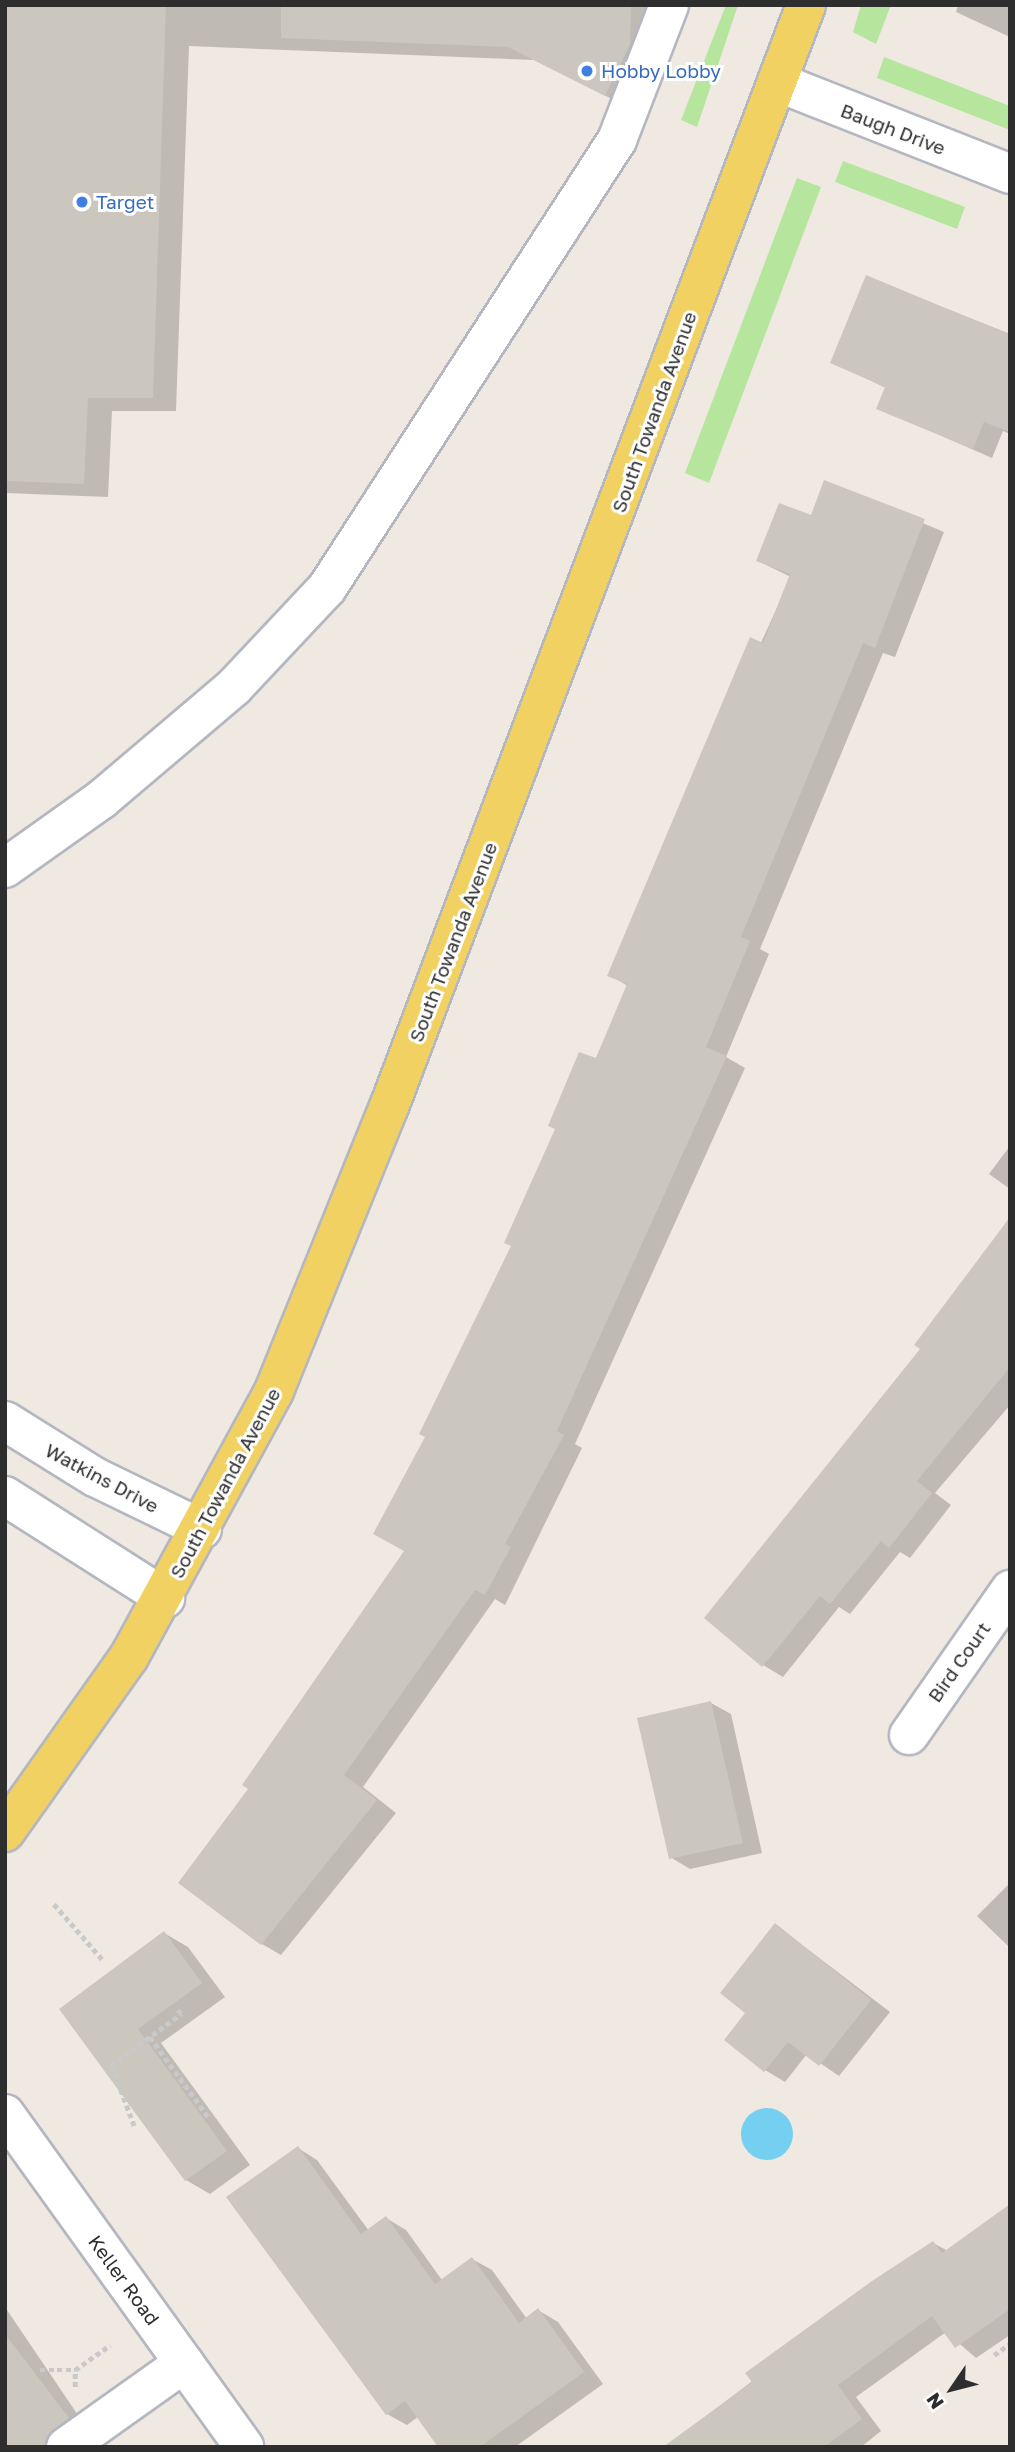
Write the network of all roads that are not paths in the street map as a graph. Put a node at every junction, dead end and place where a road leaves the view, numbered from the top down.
1 (669, 5) edge
2 (806, 5) edge
3 (777, 82) junction
4 (1010, 174) edge
5 (5, 868) edge
6 (5, 1421) edge
7 (5, 1496) edge
8 (202, 1529) junction
9 (1010, 1590) edge
10 (164, 1598) junction
11 (909, 1735) dead end
12 (5, 1832) edge
13 (5, 2113) edge
14 (184, 2363) junction
15 (66, 2447) edge
16 (244, 2447) edge

1 - 5 street
2 - 3 main road, South Towanda Avenue
3 - 4 street, Baugh Drive
3 - 8 main road, South Towanda Avenue
6 - 8 street, Watkins Drive
7 - 10 street
8 - 10 main road, South Towanda Avenue
9 - 11 street, Bird Court
10 - 12 main road, South Towanda Avenue
13 - 14 street, Keller Road
14 - 15 street
14 - 16 street, Keller Road

